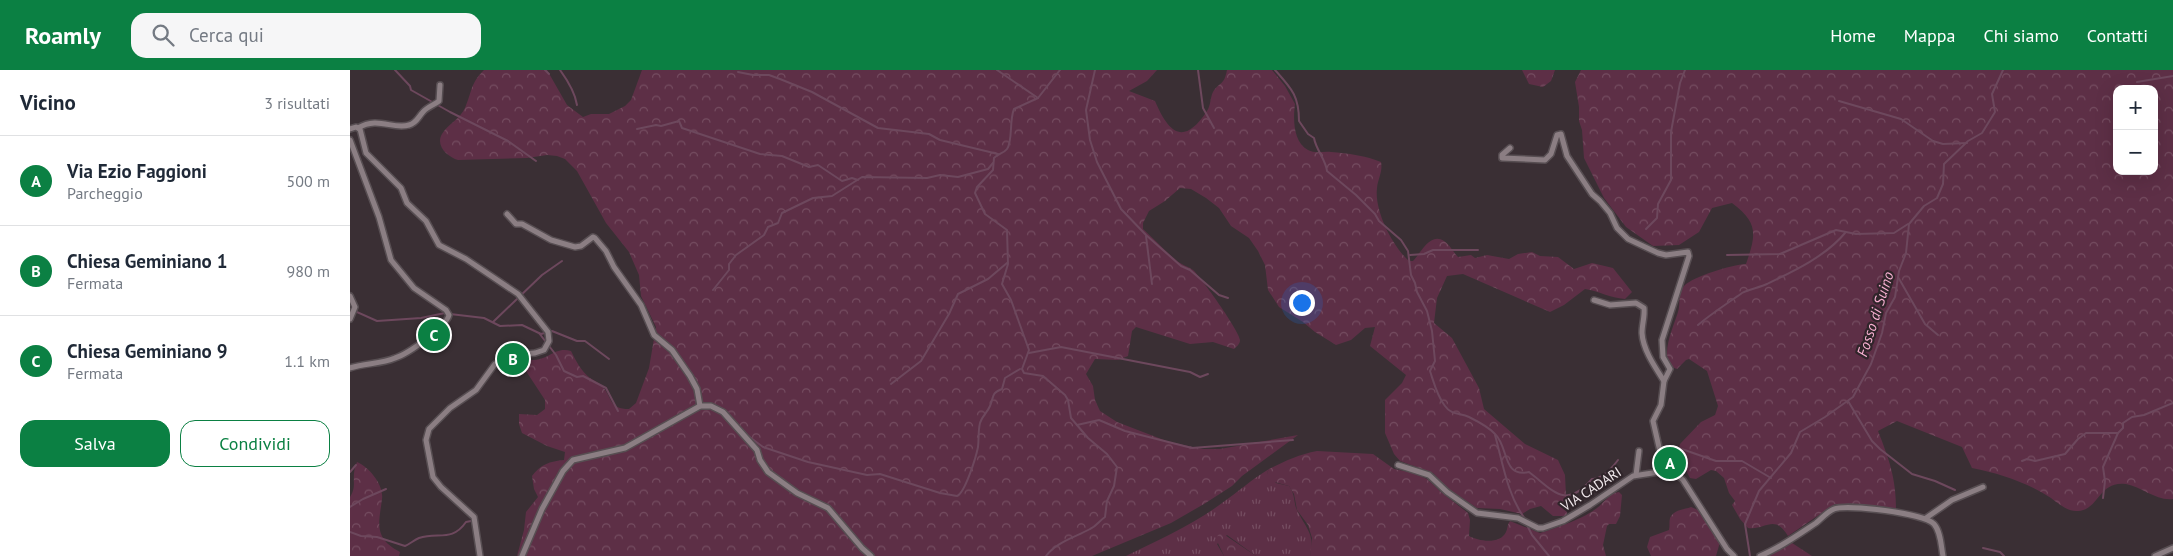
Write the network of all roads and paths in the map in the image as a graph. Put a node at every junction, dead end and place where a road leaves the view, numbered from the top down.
1 (440, 85) dead end
2 (358, 128) junction
3 (350, 129) edge
4 (350, 140) edge
5 (1510, 148) dead end
6 (507, 214) dead end
7 (350, 296) edge
8 (1594, 300) dead end
9 (350, 319) edge
10 (350, 368) edge
11 (1664, 381) junction
12 (700, 406) junction
13 (1639, 451) dead end
14 (1398, 464) dead end
15 (1664, 470) junction
16 (1636, 475) junction
17 (1983, 487) dead end
18 (1926, 518) junction
19 (2173, 548) edge
20 (480, 556) edge
21 (522, 556) edge
22 (871, 556) edge
23 (1734, 556) edge
24 (1760, 556) edge
25 (1943, 556) edge
26 (2155, 556) edge

1 - 2 street
2 - 3 street
2 - 20 street
4 - 10 street
5 - 11 street
6 - 12 street
7 - 9 street
8 - 11 street
11 - 15 street
12 - 21 street
12 - 22 street
13 - 16 street, VIA CADARI
14 - 16 street, VIA CADARI
15 - 16 street, VIA CADARI
15 - 23 street
17 - 18 street
18 - 24 street
18 - 25 street
19 - 26 street

